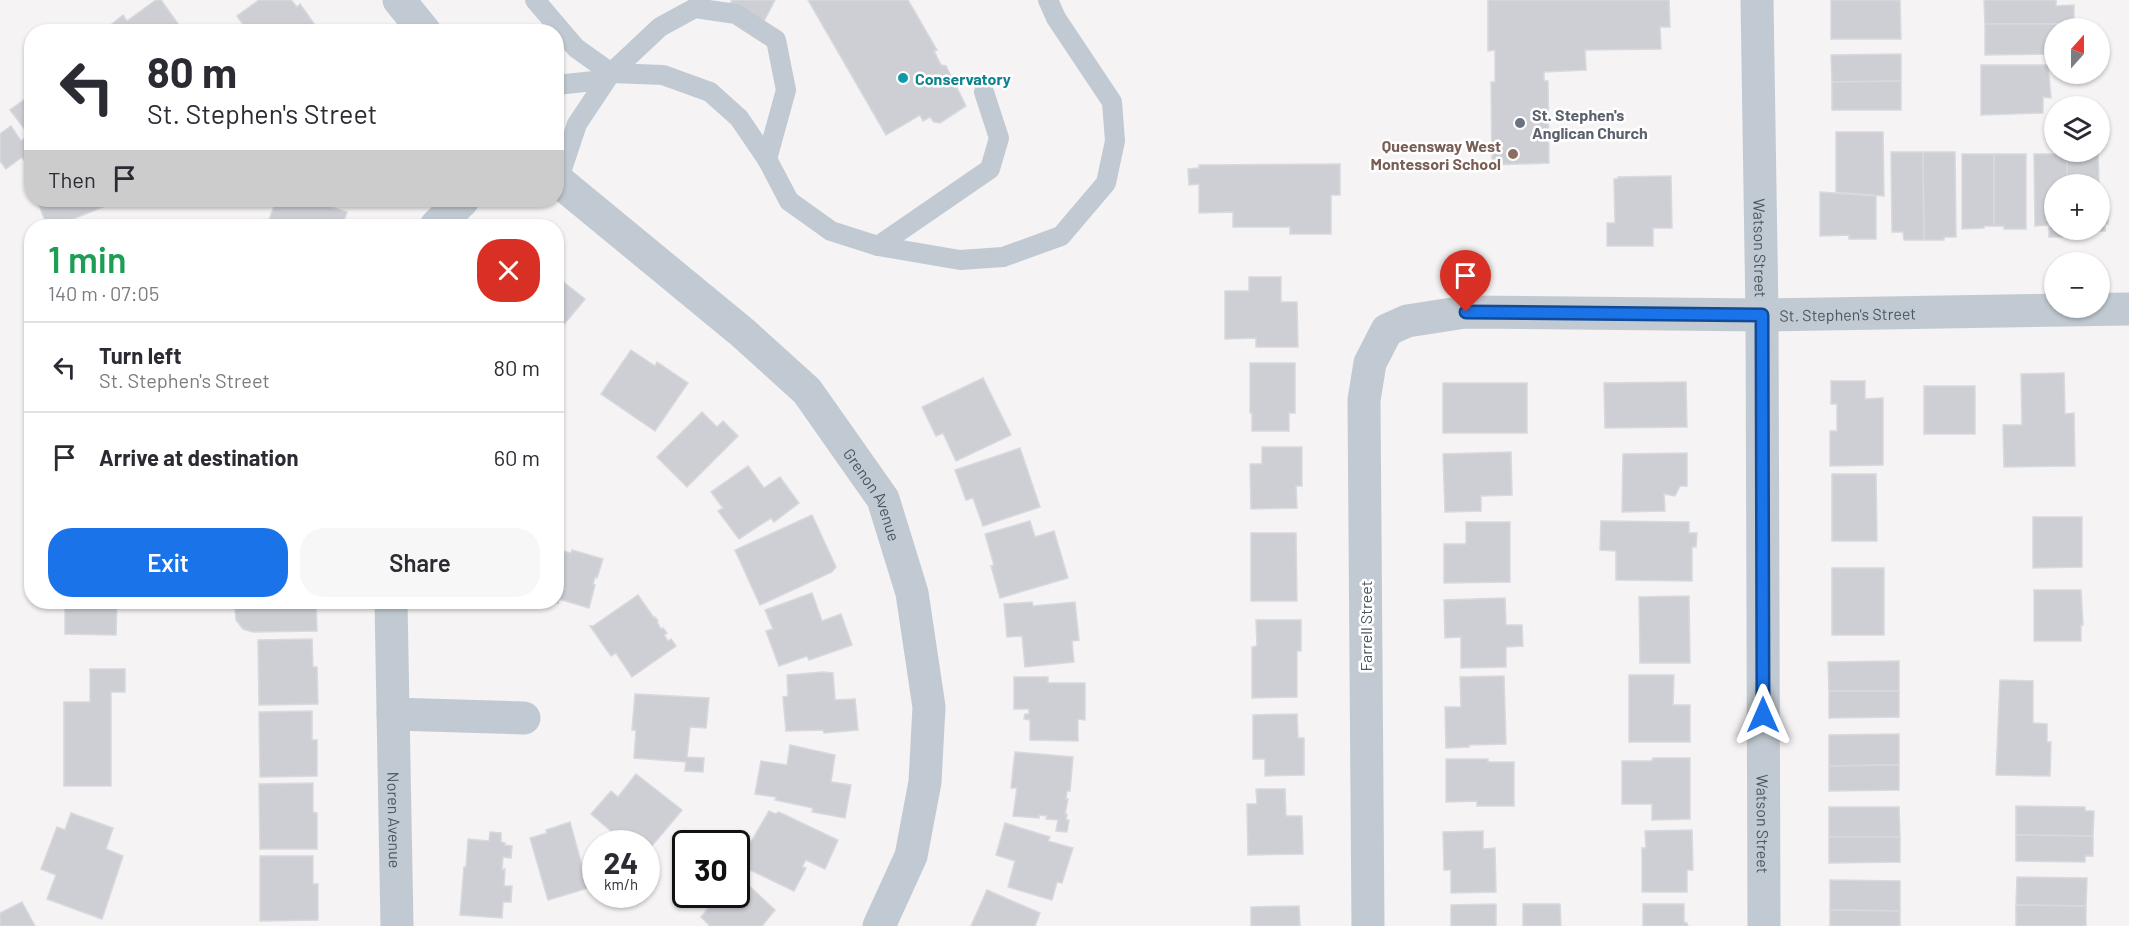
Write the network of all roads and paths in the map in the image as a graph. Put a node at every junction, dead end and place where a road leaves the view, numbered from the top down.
1 (399, 0) edge
2 (535, 0) edge
3 (1048, 0) edge
4 (1757, 0) edge
5 (418, 24) edge
6 (556, 24) edge
7 (564, 34) edge
8 (611, 73) junction
9 (564, 85) edge
10 (984, 92) dead end
11 (767, 159) junction
12 (564, 160) edge
13 (564, 186) edge
14 (456, 207) edge
15 (444, 219) edge
16 (878, 246) junction
17 (2129, 309) edge
18 (1762, 315) junction
19 (1387, 330) joint
20 (391, 609) edge
21 (393, 714) junction
22 (524, 718) dead end
23 (397, 926) edge
24 (879, 926) edge
25 (1368, 926) edge
26 (1764, 926) edge

1 - 5 street
2 - 6 lane
3 - 16 lane
4 - 18 street, Watson Street
7 - 8 lane
8 - 9 lane
8 - 11 lane
8 - 11 lane
8 - 12 lane
10 - 16 lane
11 - 16 lane
13 - 24 street, Grenon Avenue
14 - 15 street
17 - 18 street, St. Stephen's Street
18 - 19 street, St. Stephen's Street
18 - 26 street, Watson Street
19 - 25 street, Farrell Street
20 - 21 street, Noren Avenue
21 - 22 street
21 - 23 street, Noren Avenue

